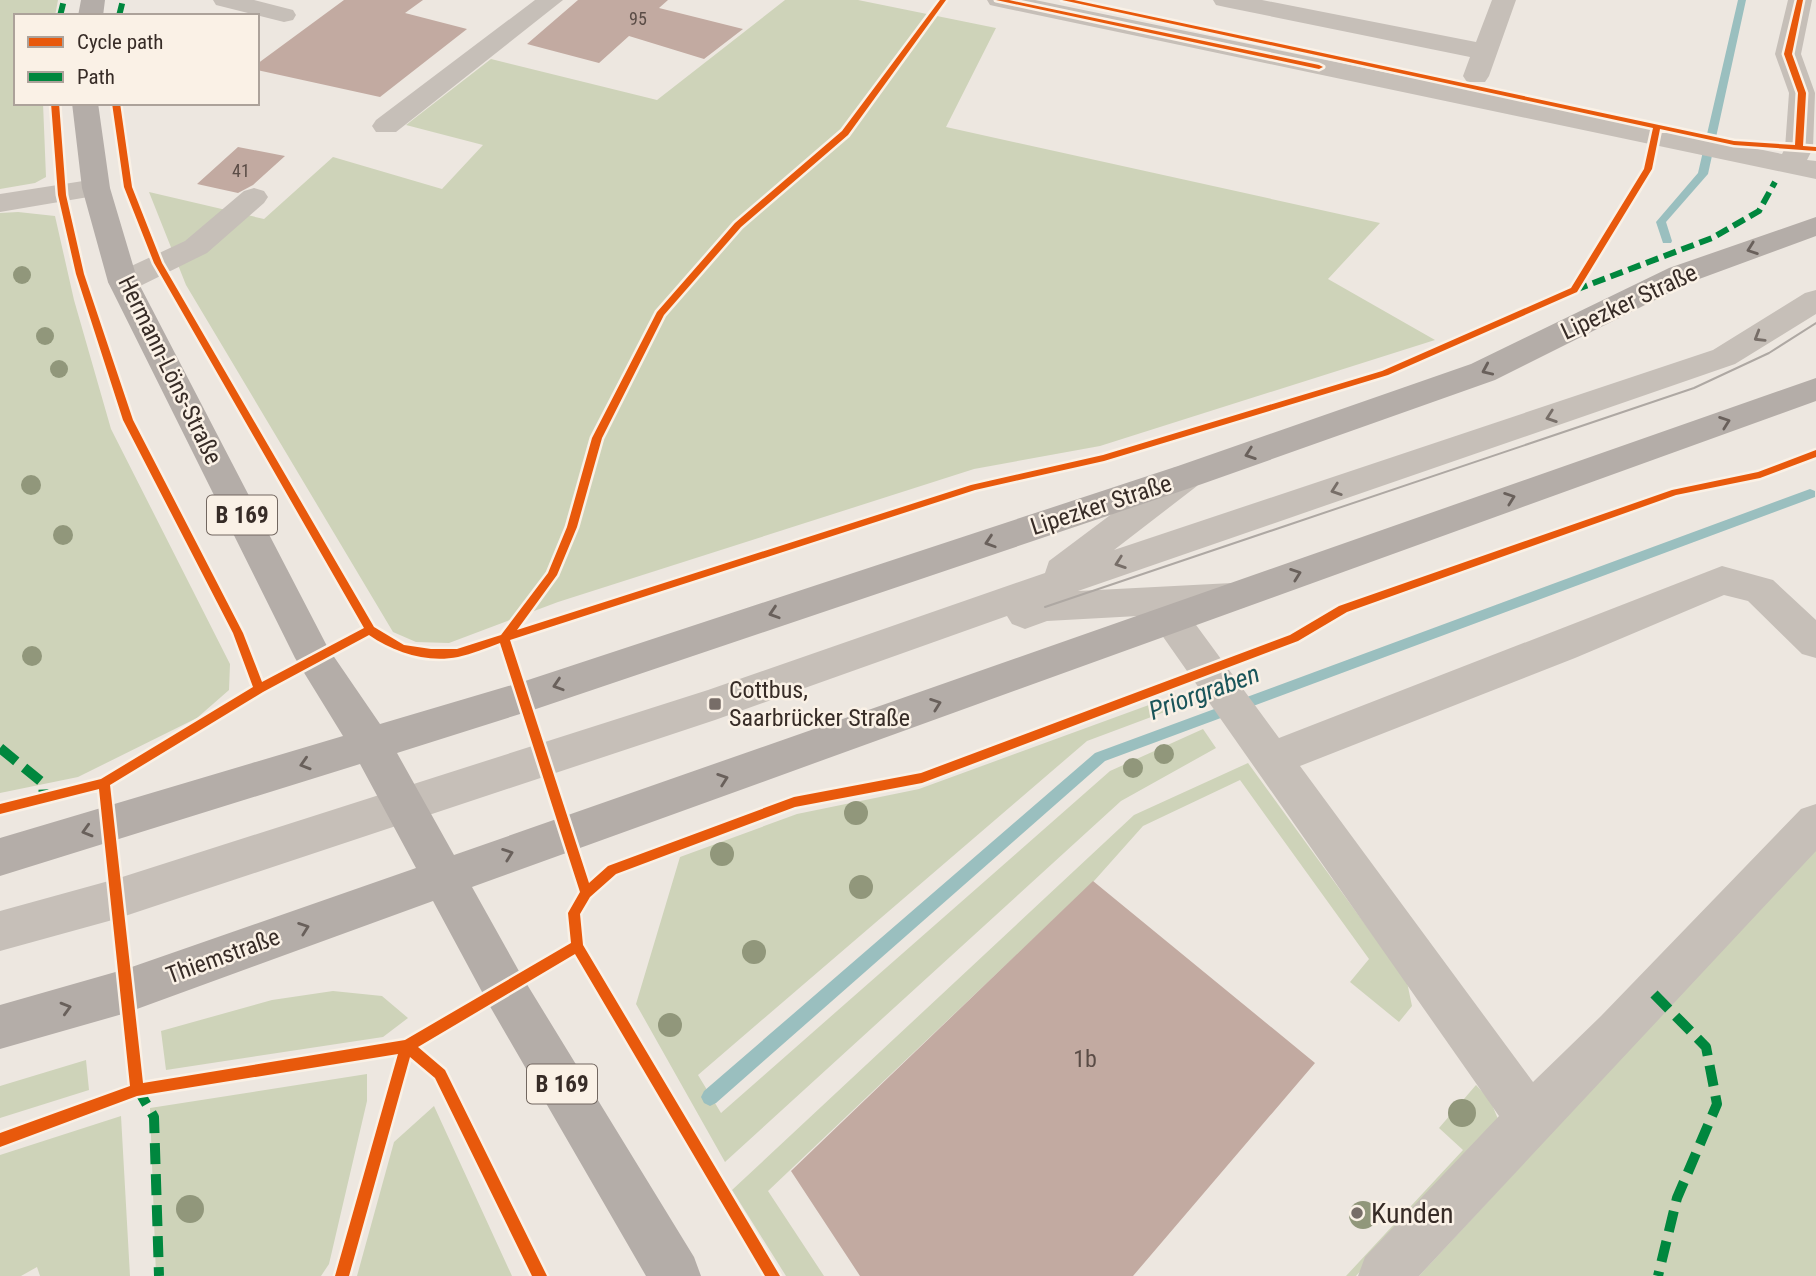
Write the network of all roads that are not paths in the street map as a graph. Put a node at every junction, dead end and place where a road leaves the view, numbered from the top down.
1 (225, 0) edge
2 (551, 0) edge
3 (999, 0) edge
4 (1225, 0) edge
5 (1800, 0) edge
6 (1502, 7) edge
7 (284, 15) dead end
8 (1485, 52) junction
9 (1468, 97) junction
10 (85, 105) edge
11 (386, 126) dead end
12 (1803, 168) edge
13 (96, 188) junction
14 (1816, 196) edge
15 (254, 197) dead end
16 (0, 203) edge
17 (1816, 226) edge
18 (123, 282) junction
19 (1816, 300) edge
20 (1816, 389) edge
21 (1185, 477) junction
22 (1018, 597) junction
23 (1232, 597) junction
24 (1172, 621) junction
25 (1816, 643) edge
26 (370, 743) junction
27 (1271, 759) junction
28 (408, 812) junction
29 (1816, 822) edge
30 (0, 857) edge
31 (444, 878) junction
32 (0, 931) edge
33 (0, 953) edge
34 (0, 1027) edge
35 (1530, 1119) junction
36 (675, 1276) edge
37 (1384, 1276) edge

1 - 7 street
2 - 11 street
3 - 9 street
4 - 8 street
5 - 12 street
6 - 8 street
8 - 9 street
9 - 12 street
10 - 13 main road, Hermann-Löns-Straße / B 169
12 - 14 street
13 - 16 street
13 - 18 main road, Hermann-Löns-Straße / B 169
15 - 18 street
17 -> 21 main road, Lipezker Straße
18 - 26 main road, Hermann-Löns-Straße / B 169
19 -> 22 street
23 -> 20 main road
21 - 22 street
21 -> 26 main road, Lipezker Straße
22 - 28 street
23 - 24 main road
23 - 28 street
24 - 27 street
31 -> 24 main road
25 - 27 street
26 - 28 main road, Hermann-Löns-Straße / B 169
26 -> 30 main road
27 - 35 street
28 - 31 main road, B 169
28 - 32 street
28 - 33 street
29 - 35 street
34 -> 31 main road, Thiemstraße
31 - 36 main road, B 169
35 - 37 street

